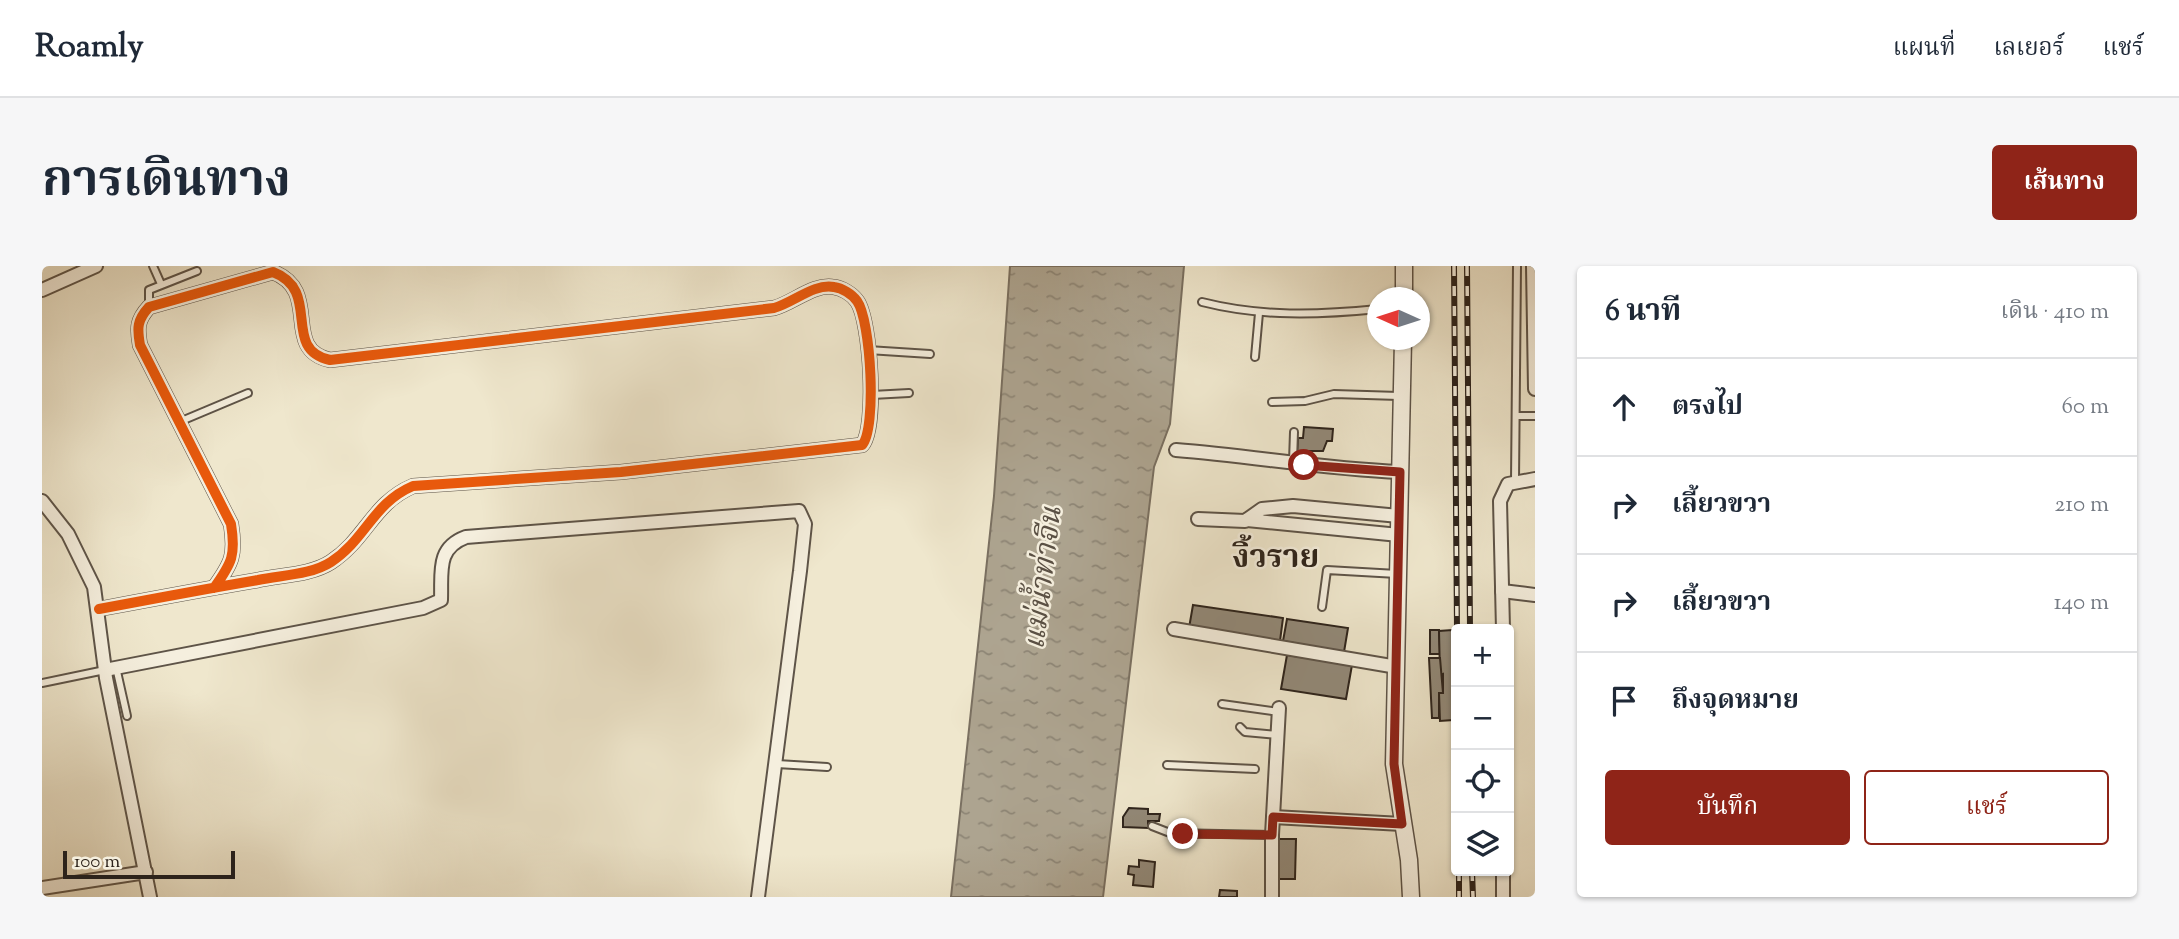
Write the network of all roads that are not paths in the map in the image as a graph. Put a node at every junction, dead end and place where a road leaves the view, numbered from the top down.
1 (96, 266) edge
2 (153, 266) edge
3 (1404, 266) edge
4 (1517, 266) edge
5 (1533, 267) edge
6 (197, 271) dead end
7 (160, 284) junction
8 (1404, 287) edge
9 (42, 290) edge
10 (1202, 302) dead end
11 (149, 307) junction
12 (1367, 309) edge
13 (1259, 313) junction
14 (1403, 350) edge
15 (868, 354) junction
16 (930, 354) dead end
17 (1255, 357) dead end
18 (1535, 389) edge
19 (870, 390) junction
20 (248, 393) dead end
21 (909, 393) dead end
22 (1401, 396) junction
23 (1272, 402) dead end
24 (1517, 416) junction
25 (1535, 416) edge
26 (179, 422) junction
27 (1294, 432) dead end
28 (1176, 450) dead end
29 (1293, 461) junction
30 (1400, 472) junction
31 (1535, 479) edge
32 (1515, 481) junction
33 (42, 501) edge
34 (1399, 516) junction
35 (1198, 519) dead end
36 (1247, 520) junction
37 (1399, 535) junction
38 (1399, 574) junction
39 (214, 587) junction
40 (1503, 591) junction
41 (1535, 595) edge
42 (1322, 607) dead end
43 (99, 609) junction
44 (1503, 624) edge
45 (1174, 629) dead end
46 (1397, 667) junction
47 (110, 668) junction
48 (42, 683) edge
49 (1222, 704) dead end
50 (1279, 710) joint
51 (128, 716) dead end
52 (1240, 727) dead end
53 (1278, 735) junction
54 (777, 764) junction
55 (1167, 765) dead end
56 (827, 767) dead end
57 (1255, 769) dead end
58 (1273, 817) junction
59 (1402, 824) junction
60 (1152, 826) dead end
61 (1272, 835) junction
62 (146, 872) junction
63 (1503, 876) edge
64 (42, 888) edge
65 (150, 897) edge
66 (758, 897) edge
67 (1272, 897) edge
68 (1411, 897) edge
69 (1503, 897) edge

1 - 9 street
2 - 7 lane
3 - 8 street
4 - 24 lane
5 - 18 street
6 - 7 lane
7 - 11 lane
10 - 13 lane
11 - 15 street
11 - 26 street
12 - 13 lane
13 - 17 lane
14 - 22 street
15 - 16 lane
15 - 19 street
19 - 21 lane
19 - 39 street
20 - 26 lane
22 - 23 lane
22 - 30 street
24 - 25 lane
24 - 32 lane
26 - 39 street
27 - 29 lane
28 - 29 street
29 - 30 street
30 - 34 street
31 - 32 street
32 - 40 street
33 - 43 street
34 - 36 street
34 - 37 street
35 - 36 street
36 - 37 street
37 - 38 street
38 - 42 lane
38 - 46 street
39 - 43 street
40 - 41 street
40 - 44 street
43 - 47 street
45 - 46 street
46 - 59 street
47 - 48 lane
47 - 51 lane
47 - 54 street
47 - 62 street
49 - 50 lane
50 - 53 street
52 - 53 lane
53 - 58 street
54 - 56 lane
54 - 66 street
55 - 57 lane
58 - 59 street
58 - 61 street
59 - 68 street
60 - 61 lane
61 - 67 street
62 - 64 street
62 - 65 street
63 - 69 street

